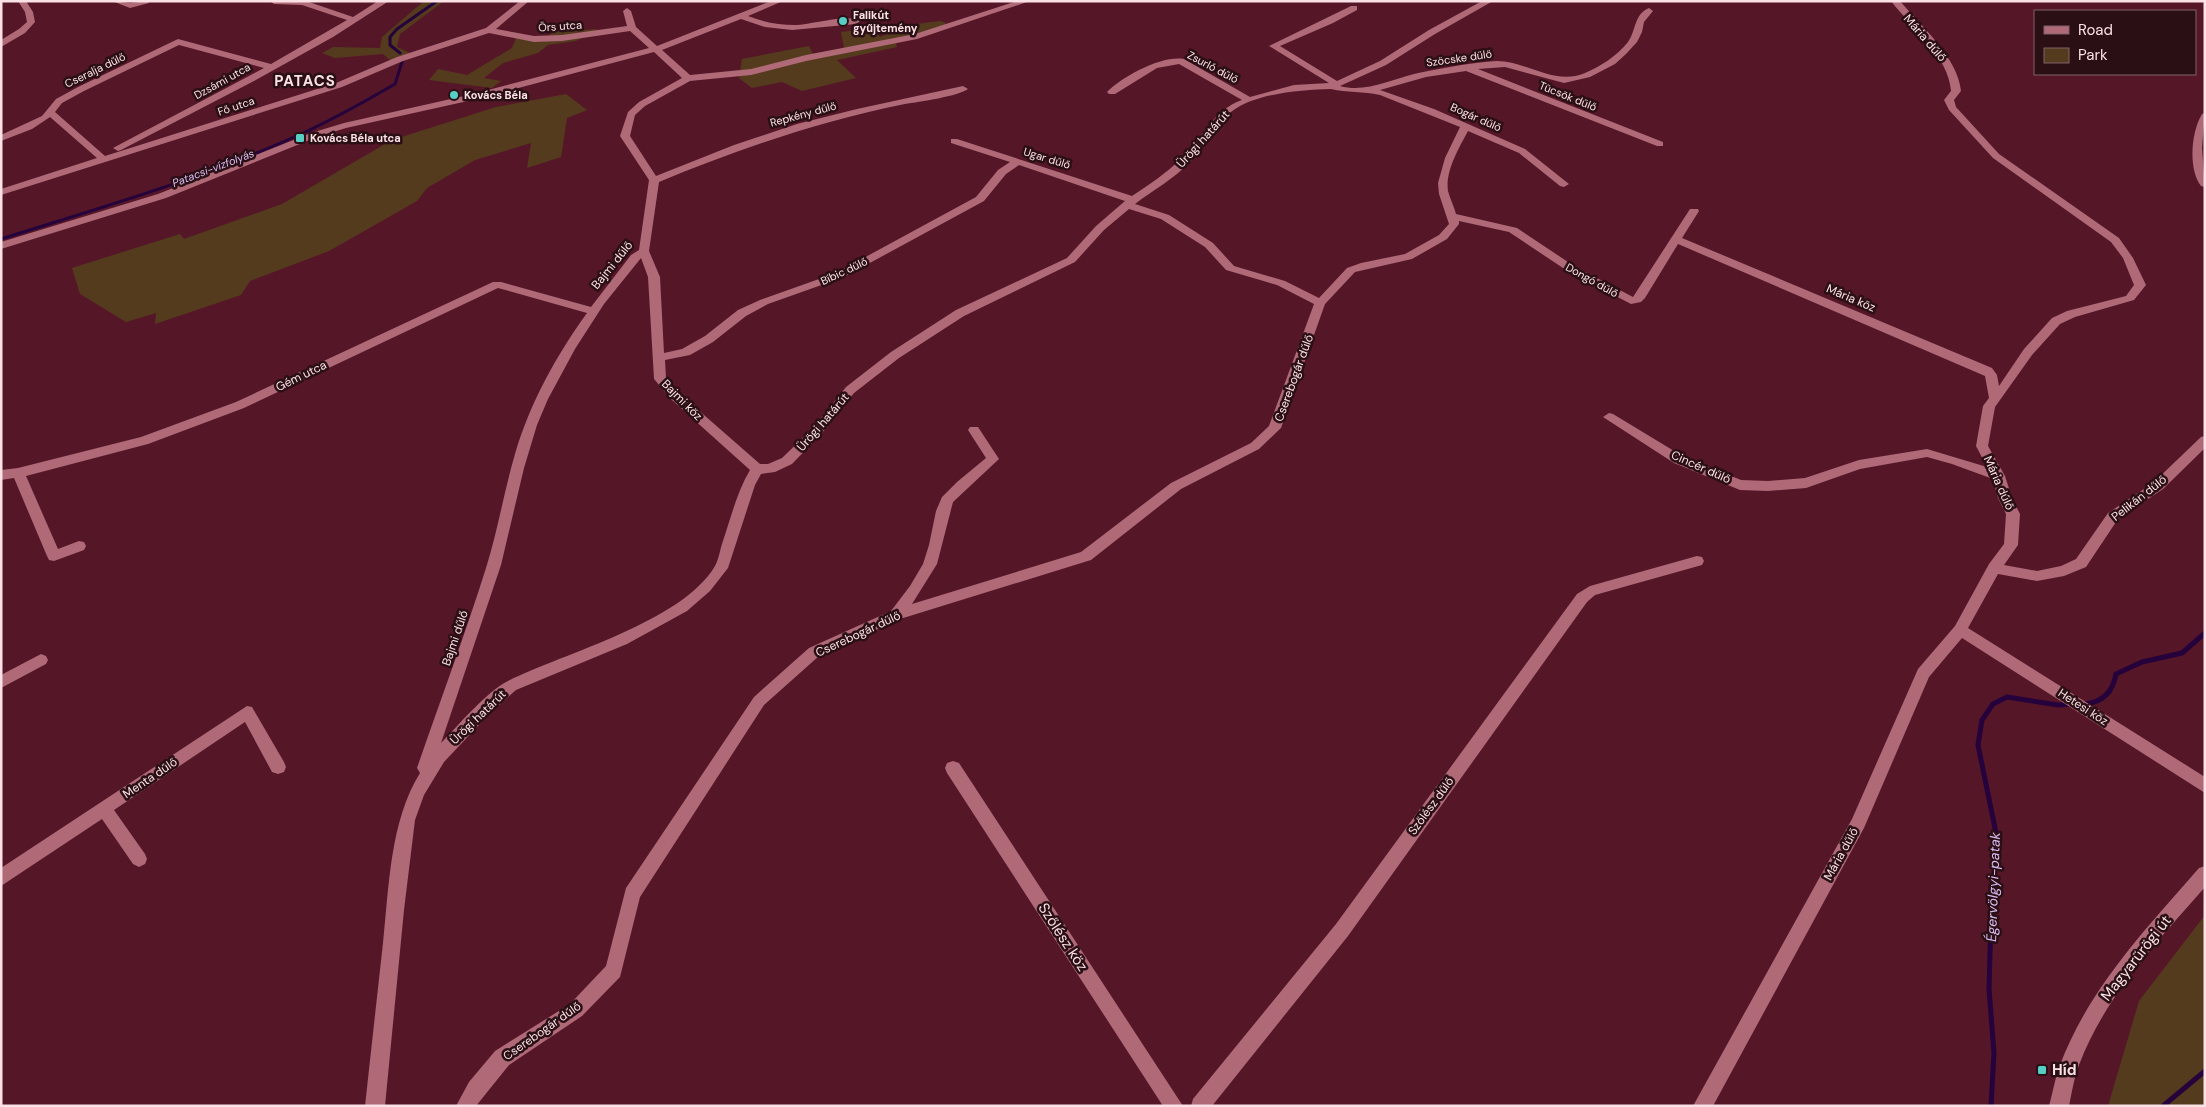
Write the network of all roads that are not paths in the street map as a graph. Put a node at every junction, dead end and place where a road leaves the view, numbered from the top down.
1 (22, 1) edge
2 (116, 1) edge
3 (274, 1) edge
4 (385, 1) edge
5 (525, 1) edge
6 (779, 1) edge
7 (1026, 1) edge
8 (1489, 1) edge
9 (1895, 1) edge
10 (145, 3) dead end
11 (1354, 8) dead end
12 (1648, 11) dead end
13 (627, 12) dead end
14 (740, 16) junction
15 (355, 20) junction
16 (856, 21) dead end
17 (632, 28) junction
18 (489, 30) junction
19 (1, 44) edge
20 (655, 49) junction
21 (270, 67) junction
22 (1469, 69) junction
23 (688, 78) junction
24 (1333, 85) junction
25 (963, 89) dead end
26 (1370, 90) junction
27 (1112, 92) dead end
28 (1249, 100) junction
29 (51, 113) junction
30 (2205, 116) edge
31 (1465, 127) junction
32 (1, 138) edge
33 (954, 141) dead end
34 (1660, 144) dead end
35 (100, 156) junction
36 (1017, 162) junction
37 (65, 172) junction
38 (654, 180) junction
39 (1564, 184) dead end
40 (2205, 184) edge
41 (1, 192) edge
42 (1130, 203) junction
43 (1694, 211) dead end
44 (1452, 216) junction
45 (1676, 239) junction
46 (1, 246) edge
47 (644, 251) junction
48 (1320, 303) junction
49 (593, 311) junction
50 (658, 358) junction
51 (1995, 400) junction
52 (1609, 417) dead end
53 (974, 430) dead end
54 (2205, 440) edge
55 (756, 469) junction
56 (18, 473) junction
57 (1, 475) edge
58 (1999, 476) junction
59 (79, 546) dead end
60 (1697, 561) dead end
61 (1994, 568) junction
62 (895, 615) junction
63 (1960, 630) junction
64 (41, 660) dead end
65 (1, 682) edge
66 (278, 766) dead end
67 (953, 768) dead end
68 (2205, 786) edge
69 (417, 792) junction
70 (104, 809) junction
71 (139, 859) dead end
72 (2205, 874) edge
73 (1, 878) edge
74 (375, 1106) edge
75 (465, 1106) edge
76 (1174, 1106) edge
77 (1200, 1106) edge
78 (1702, 1106) edge
79 (2059, 1106) edge

1 - 19 street
2 - 10 street
3 - 15 street
4 - 15 street, Dzsámi utca
5 - 18 street, Fő utca
6 - 14 street
7 - 23 street
8 - 24 street, Ürögi határút
9 - 51 street, Mária dűlő
11 - 24 street
12 - 22 street, Szöcske dűlő
13 - 17 street
14 - 16 street
14 - 20 street
15 - 21 street, Dzsámi utca
17 - 18 street, Örs utca
17 - 20 street
18 - 37 street, Fő utca
20 - 23 street
20 - 46 street
21 - 29 street, Cseralja dűlő
21 - 35 street, Dzsámi utca
22 - 26 street, Szöcske dűlő
22 - 34 street, Tücsök dűlő
23 - 38 street
24 - 26 street, Szöcske dűlő
24 - 28 street, Ürögi határút
25 - 38 street, Repkény dűlő
26 - 31 street, Bogár dűlő
27 - 28 street, Zsurló dűlő
28 - 42 street, Ürögi határút
29 - 32 street, Cseralja dűlő
29 - 35 street
30 - 40 street
31 - 39 street, Bogár dűlő
31 - 44 street
33 - 36 street, Ugar dűlő
35 - 37 street, Dzsámi utca
36 - 42 street, Ugar dűlő
36 - 50 street, Bíbic dűlő
37 - 41 street, Fő utca
38 - 47 street, Bajmi dűlő
42 - 48 street, Ugar dűlő
42 - 55 street, Ürögi határút
43 - 45 street, Dongó dűlő
44 - 45 street, Dongó dűlő
44 - 48 street
45 - 51 street, Mária köz
47 - 49 street, Bajmi dűlő
47 - 50 street, Bajmi köz
48 - 62 street, Cserebogár dűlő
49 - 56 street, Gém utca
49 - 69 street, Bajmi dűlő
50 - 55 street, Bajmi köz
51 - 58 street, Mária dűlő
52 - 58 street, Cincér dűlő
53 - 62 street
54 - 61 street, Pelikán dűlő
55 - 69 street, Ürögi határút
56 - 57 street, Gém utca
56 - 59 street
58 - 61 street, Mária dűlő
60 - 77 street, Szőlész dűlő
61 - 63 street, Mária dűlő
62 - 75 street, Cserebogár dűlő
63 - 68 street, Hetesi köz
63 - 78 street, Mária dűlő
64 - 65 street
66 - 70 street, Menta dűlő
67 - 76 street, Szőlész köz
69 - 74 street, Ürögi határút
70 - 71 street
70 - 73 street, Menta dűlő
72 - 79 street, Magyarürögi út

